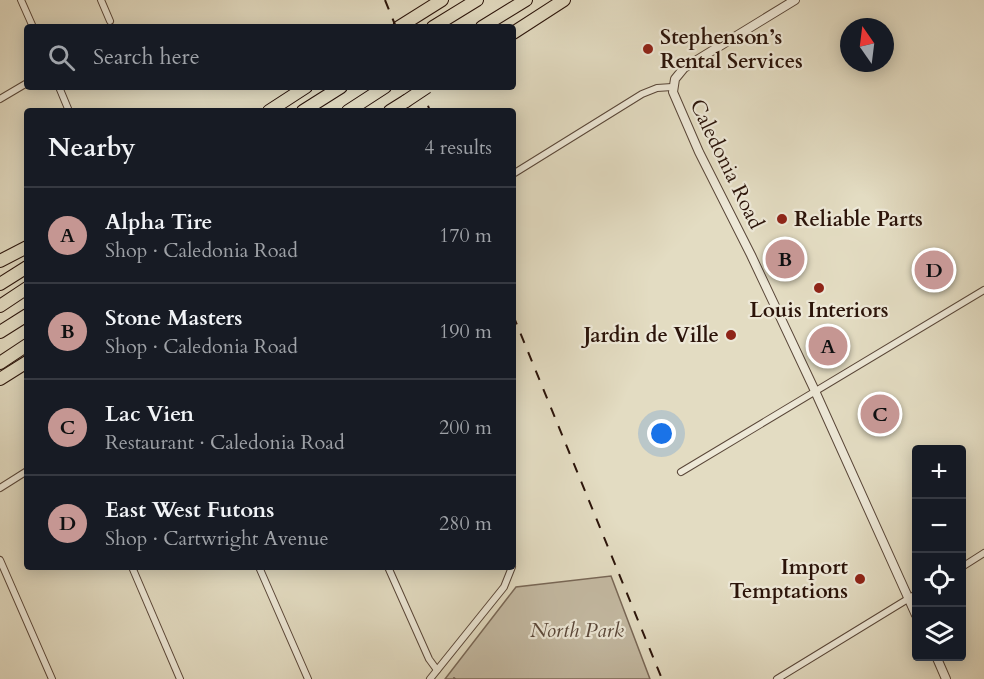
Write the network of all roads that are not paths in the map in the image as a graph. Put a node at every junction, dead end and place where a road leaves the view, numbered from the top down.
1 (21, 0) edge
2 (101, 0) edge
3 (442, 0) edge
4 (477, 0) edge
5 (526, 0) edge
6 (564, 0) edge
7 (795, 0) edge
8 (110, 21) dead end
9 (32, 24) edge
10 (404, 24) edge
11 (438, 24) edge
12 (487, 24) edge
13 (516, 31) edge
14 (24, 85) edge
15 (672, 87) junction
16 (60, 90) edge
17 (301, 90) edge
18 (336, 90) edge
19 (380, 90) edge
20 (422, 90) edge
21 (0, 99) edge
22 (68, 108) edge
23 (274, 108) edge
24 (308, 108) edge
25 (353, 108) edge
26 (395, 108) edge
27 (516, 172) edge
28 (24, 249) edge
29 (0, 261) edge
30 (24, 269) edge
31 (0, 285) edge
32 (24, 290) edge
33 (984, 290) edge
34 (0, 306) edge
35 (24, 317) edge
36 (0, 332) edge
37 (24, 347) edge
38 (0, 363) edge
39 (24, 364) edge
40 (0, 379) edge
41 (815, 390) junction
42 (681, 472) dead end
43 (24, 473) edge
44 (0, 488) edge
45 (984, 553) edge
46 (0, 560) edge
47 (966, 564) edge
48 (133, 570) edge
49 (260, 570) edge
50 (389, 570) edge
51 (511, 570) edge
52 (912, 594) edge
53 (912, 597) edge
54 (938, 661) edge
55 (437, 670) junction
56 (52, 679) edge
57 (180, 679) edge
58 (308, 679) edge
59 (430, 679) edge
60 (777, 679) edge
61 (946, 679) edge

1 - 9 street
2 - 8 street
3 - 10 highway
4 - 11 highway
5 - 12 highway
6 - 13 highway
7 - 15 street
14 - 21 street
15 - 27 street
15 - 41 street, Caledonia Road
16 - 22 street
17 - 23 highway
18 - 24 highway
19 - 25 highway
20 - 26 highway, bridge
28 - 29 highway
30 - 31 highway
32 - 34 highway
33 - 41 street
35 - 36 highway
37 - 38 highway
39 - 40 highway
41 - 42 street
41 - 52 street, Caledonia Road
43 - 44 street
45 - 47 street
46 - 56 street
48 - 57 street
49 - 58 street
50 - 55 street
51 - 55 street
53 - 60 street
54 - 61 street
55 - 59 street

